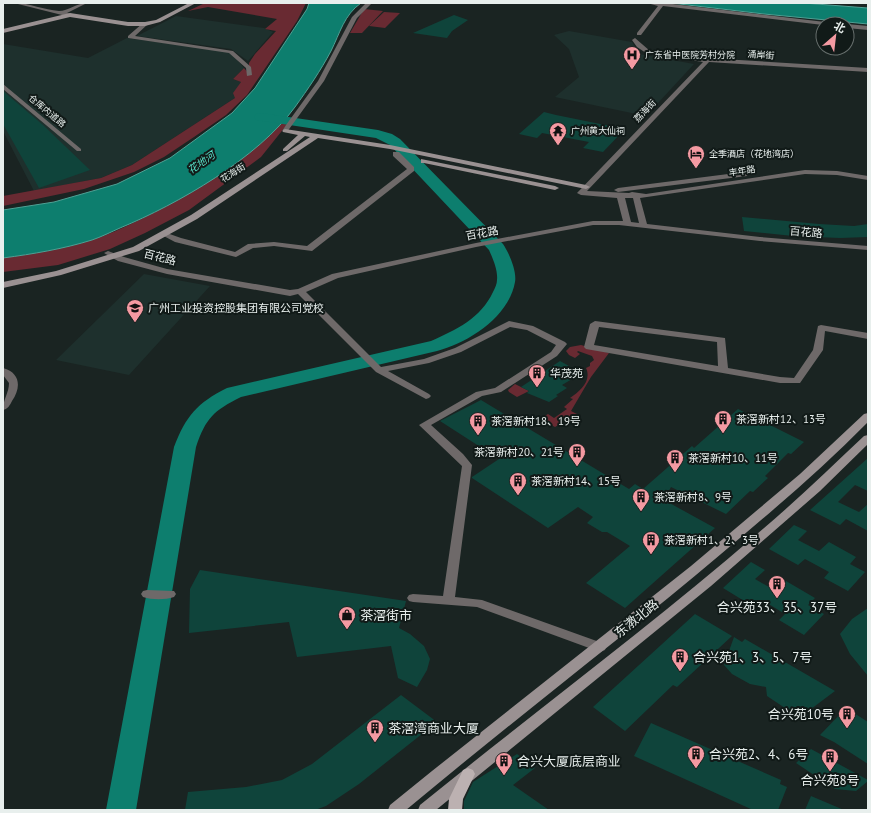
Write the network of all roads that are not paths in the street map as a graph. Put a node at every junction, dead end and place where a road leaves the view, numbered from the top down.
1 (17, 3) edge
2 (84, 3) edge
3 (193, 3) edge
4 (369, 3) edge
5 (650, 3) edge
6 (662, 4) junction
7 (61, 13) junction
8 (70, 15) junction
9 (815, 23) edge
10 (145, 24) junction
11 (855, 27) edge
12 (868, 28) edge
13 (3, 31) edge
14 (639, 34) dead end
15 (635, 40) dead end
16 (708, 60) junction
17 (868, 70) edge
18 (249, 75) dead end
19 (3, 86) edge
20 (303, 135) junction
21 (315, 137) junction
22 (79, 150) dead end
23 (396, 154) junction
24 (440, 161) junction
25 (868, 172) edge
26 (868, 178) edge
27 (583, 190) junction
28 (622, 193) junction
29 (636, 196) junction
30 (628, 224) junction
31 (644, 226) junction
32 (164, 234) junction
33 (868, 248) edge
34 (112, 255) junction
35 (3, 280) edge
36 (3, 285) edge
37 (300, 291) junction
38 (868, 336) edge
39 (377, 368) junction
40 (3, 370) edge
41 (723, 370) junction
42 (426, 396) dead end
43 (3, 407) edge
44 (868, 416) edge
45 (868, 438) edge
46 (147, 594) dead end
47 (170, 594) dead end
48 (413, 598) dead end
49 (448, 601) junction
50 (600, 647) junction
51 (468, 774) junction
52 (395, 810) edge
53 (425, 810) edge
54 (455, 810) edge

1 - 7 street
2 - 7 street
3 - 10 street
4 - 20 street
5 - 6 street
6 - 9 street
6 - 14 street
7 - 8 street
8 - 10 street
8 - 13 street
10 - 18 street
11 - 12 street
15 - 16 street, 涌岸街
16 - 17 street, 涌岸街
16 - 27 street, 荔海街
19 - 22 street, 仓库内道路
20 - 21 street
20 - 34 street, 花海街
21 - 23 street
21 - 24 street
21 - 32 street, 花海街
23 - 24 street
23 - 32 street
24 - 27 street
25 - 28 street, 丰年路
26 - 29 street, 丰年路
27 - 28 street
28 - 29 street, 丰年路
28 - 30 street
29 - 31 street
30 - 31 street, 百花路
30 - 37 street, 百花路
31 - 33 street, 百花路
32 - 34 street, 花海街
34 - 35 street, 花海街
34 - 36 street, 花海街
34 - 37 street, 百花路
37 - 39 street
38 - 41 street
39 - 42 street
39 - 49 street
40 - 43 street
41 - 41 street
44 - 50 street, 东漖北路
45 - 51 street, 东漖北路
46 - 47 street
48 - 49 street
49 - 50 street
50 - 52 street, 东漖北路
51 - 53 street, 东漖北路
51 - 54 main road

